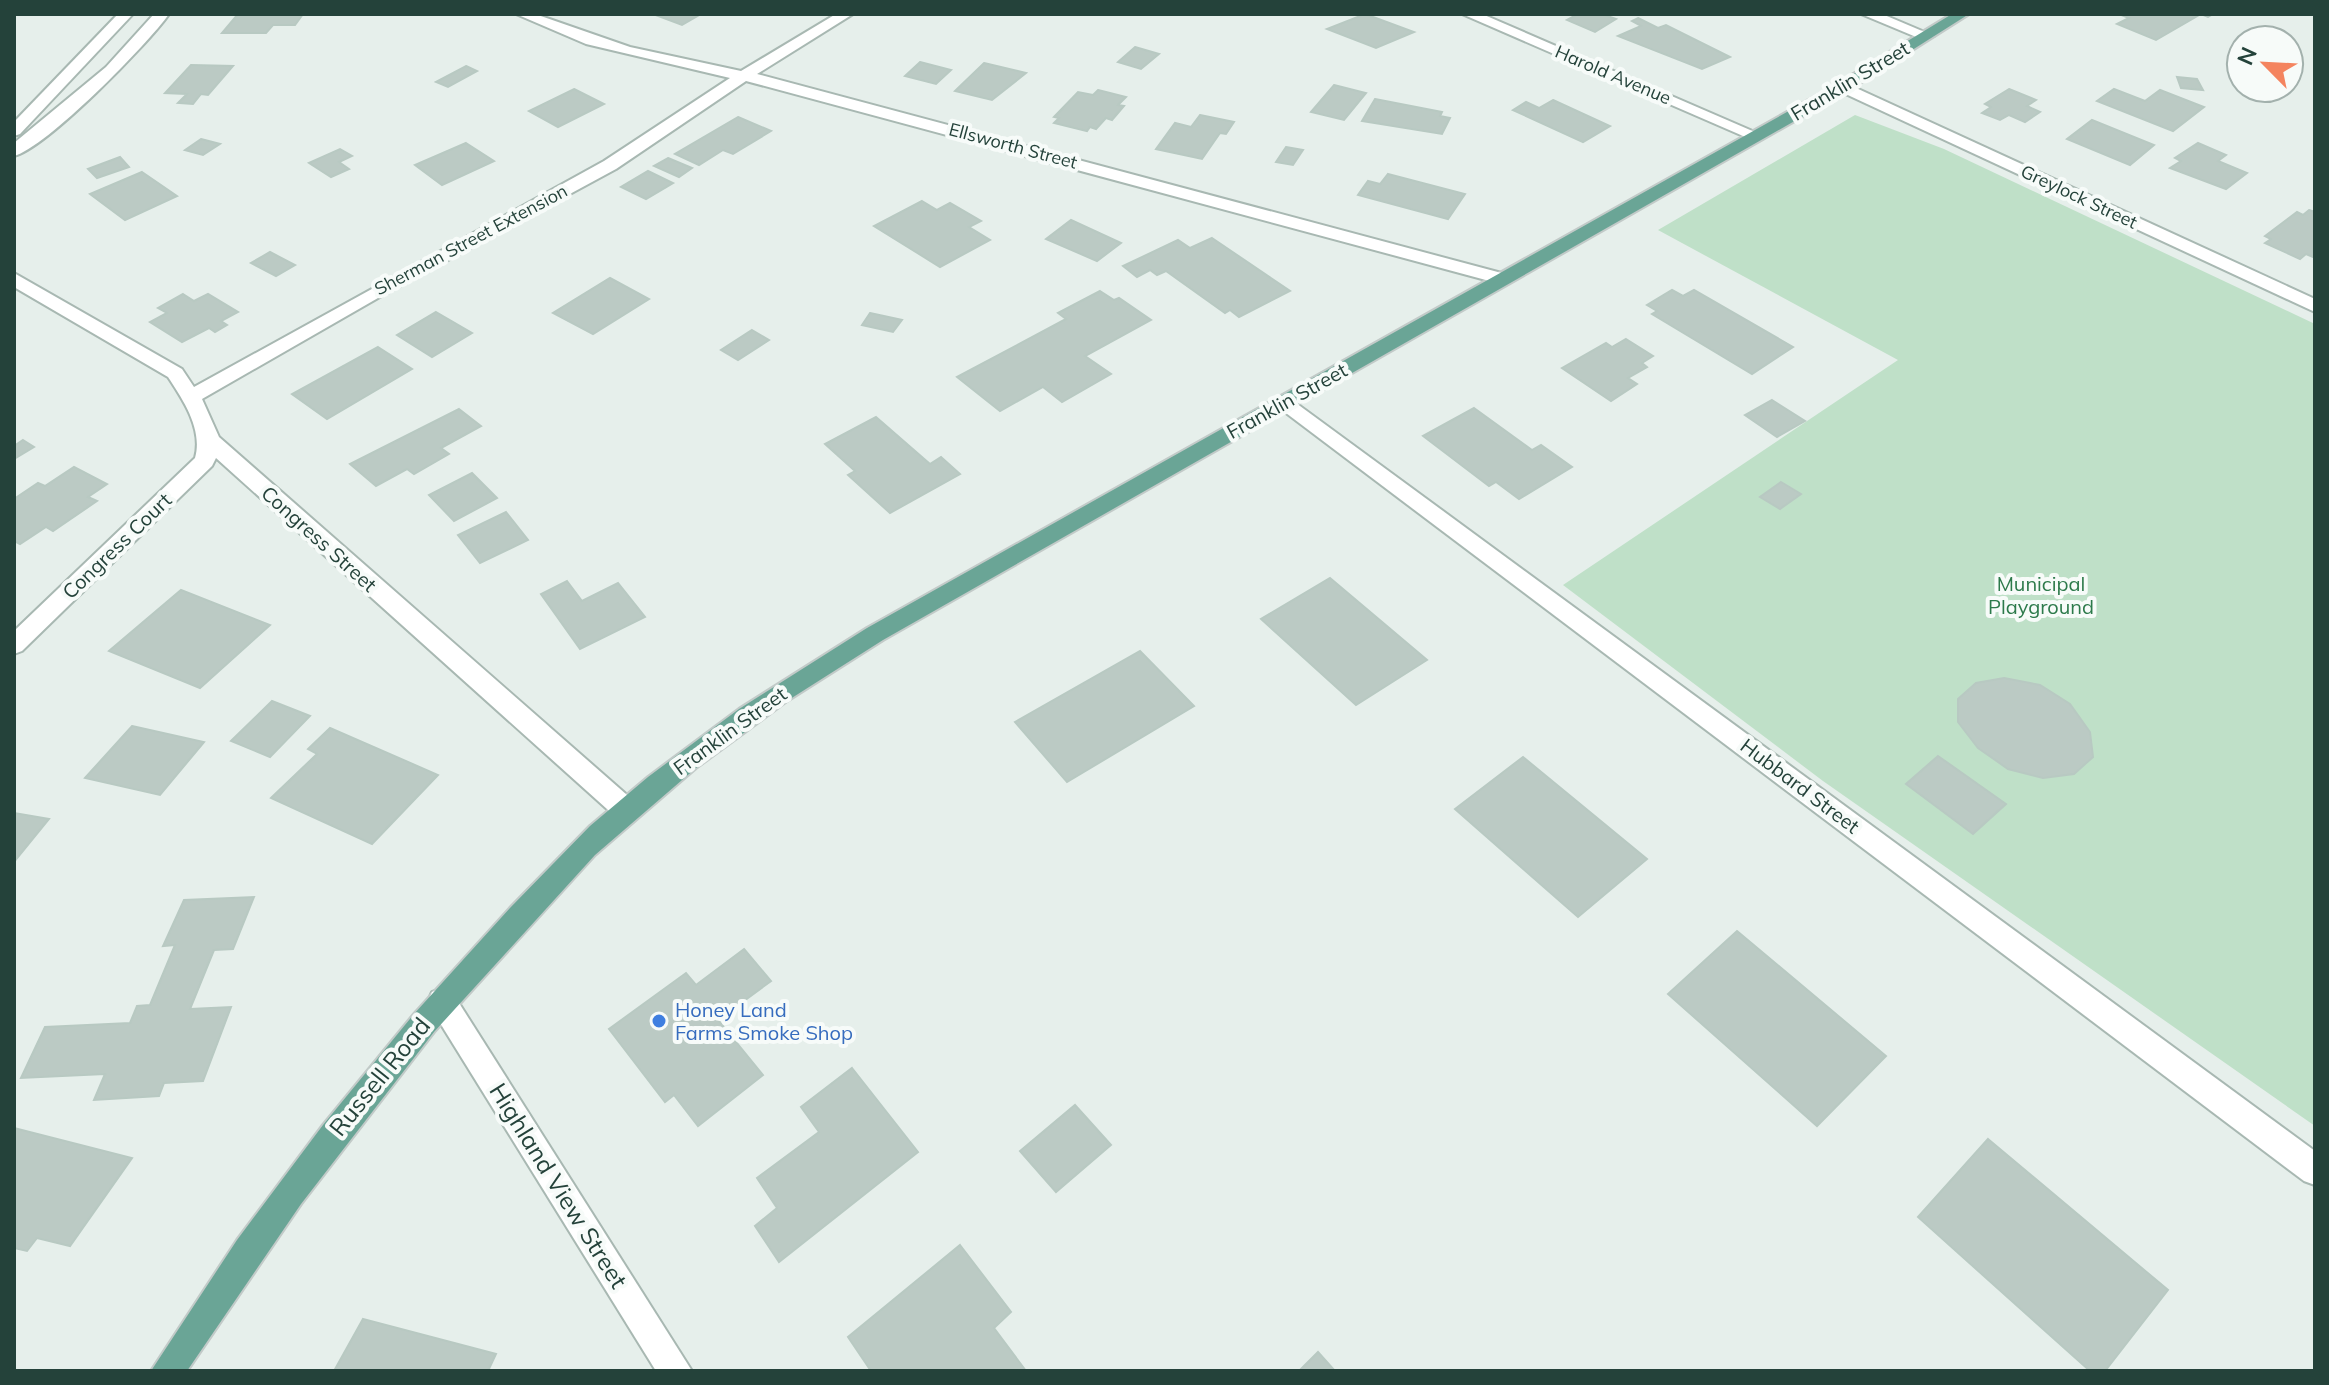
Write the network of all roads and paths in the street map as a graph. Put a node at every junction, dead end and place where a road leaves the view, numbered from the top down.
1 (126, 14) edge
2 (162, 14) edge
3 (523, 14) edge
4 (846, 14) edge
5 (1469, 14) edge
6 (1868, 14) edge
7 (1962, 14) edge
8 (1926, 36) junction
9 (746, 74) junction
10 (1843, 87) junction
11 (14, 131) edge
12 (1756, 136) junction
13 (14, 151) edge
14 (14, 279) edge
15 (1503, 279) junction
16 (2315, 306) edge
17 (191, 397) junction
18 (1285, 402) junction
19 (210, 441) junction
20 (14, 645) edge
21 (626, 810) junction
22 (442, 1001) junction
23 (2315, 1170) edge
24 (168, 1371) edge
25 (675, 1371) edge

1 - 11 street
2 - 13 street
3 - 9 street, Ellsworth Street
4 - 9 street
5 - 12 street, Harold Avenue
6 - 8 street
7 - 8 main road, Franklin Street
8 - 10 main road, Franklin Street
9 - 15 street, Ellsworth Street
9 - 17 street, Sherman Street Extension
10 - 12 main road, Franklin Street
10 - 16 street, Greylock Street
12 - 15 main road, Franklin Street
14 - 17 street, Congress Street
15 - 18 main road, Franklin Street
17 - 19 street, Congress Street
18 - 21 main road, Franklin Street
18 - 23 street, Hubbard Street
19 - 20 street, Congress Court
19 - 21 street, Congress Street
21 - 22 main road, Russell Road
22 - 24 main road, Russell Road
22 - 25 street, Highland View Street

